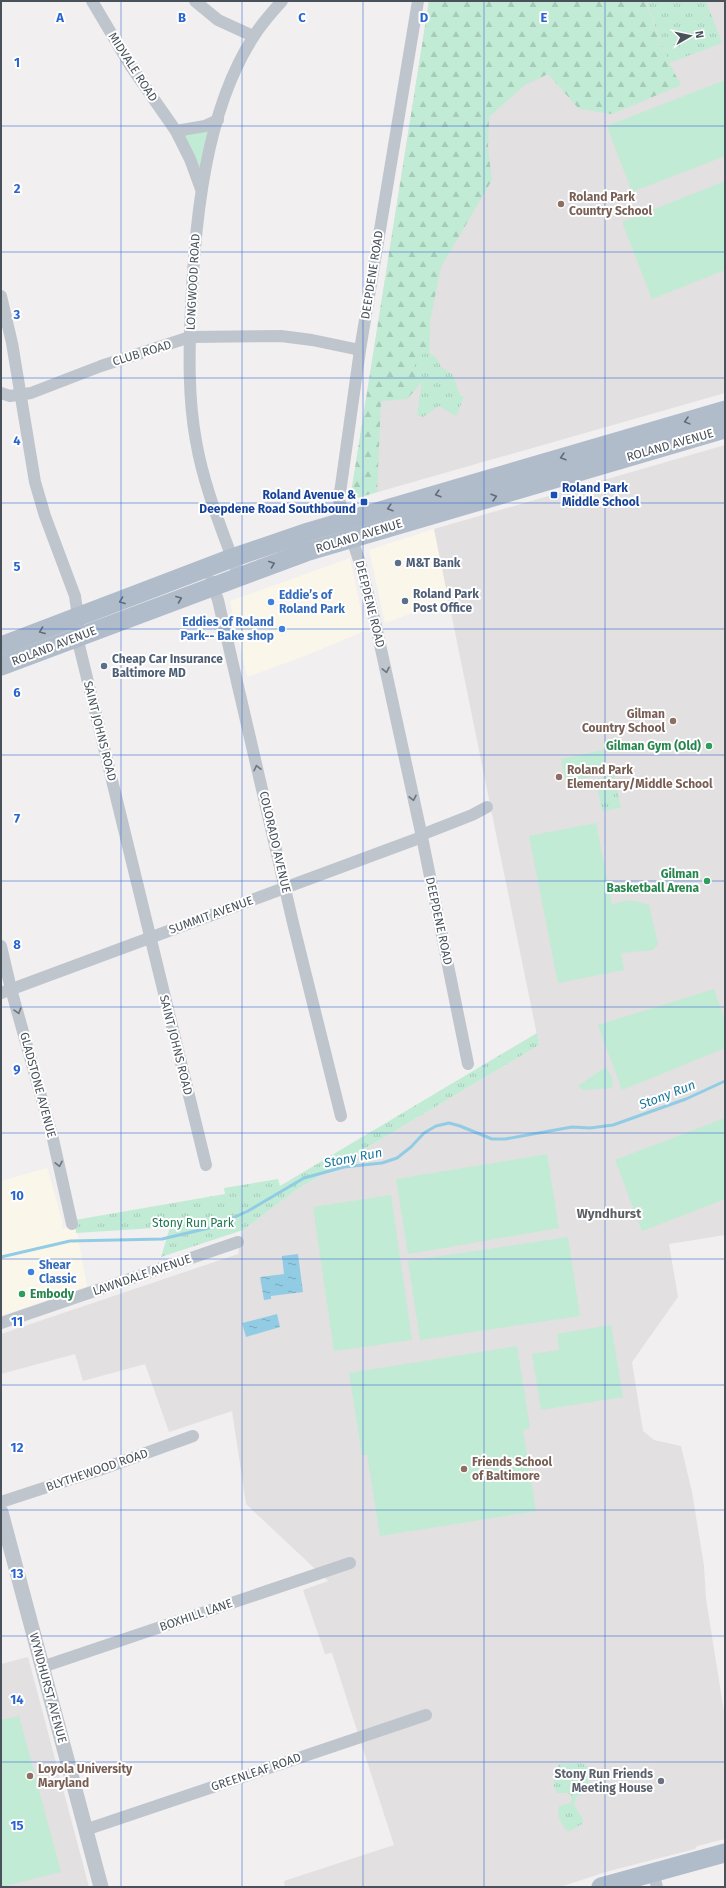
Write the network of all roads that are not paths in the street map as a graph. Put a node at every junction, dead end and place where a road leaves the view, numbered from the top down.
1 (92, 1) edge
2 (195, 1) edge
3 (282, 1) edge
4 (418, 1) edge
5 (253, 36) junction
6 (218, 120) junction
7 (176, 131) junction
8 (201, 189) junction
9 (1, 296) edge
10 (190, 337) junction
11 (360, 350) junction
12 (1, 393) edge
13 (19, 396) junction
14 (725, 410) edge
15 (725, 429) edge
16 (349, 529) junction
17 (232, 558) junction
18 (239, 577) junction
19 (210, 578) junction
20 (78, 617) junction
21 (77, 637) junction
22 (1, 646) edge
23 (1, 666) edge
24 (487, 807) dead end
25 (421, 836) junction
26 (285, 888) junction
27 (149, 938) junction
28 (1, 946) edge
29 (6, 991) edge
30 (468, 1064) dead end
31 (341, 1116) dead end
32 (206, 1165) dead end
33 (72, 1224) dead end
34 (238, 1242) dead end
35 (1, 1323) edge
36 (193, 1436) dead end
37 (1, 1502) edge
38 (1, 1512) edge
39 (3, 1530) edge
40 (350, 1563) dead end
41 (42, 1666) junction
42 (426, 1715) dead end
43 (86, 1830) junction
44 (725, 1854) edge
45 (655, 1880) edge
46 (101, 1887) edge
47 (601, 1887) edge

1 - 7 street, MIDVALE ROAD
2 - 5 street
3 - 5 street, LONGWOOD ROAD
4 - 11 street, DEEPDENE ROAD
5 - 6 street, LONGWOOD ROAD
6 - 7 street
6 - 8 street, LONGWOOD ROAD
7 - 8 street, MIDVALE ROAD
8 - 10 street, LONGWOOD ROAD
9 - 13 street, SAINT JOHNS ROAD
10 - 11 street, CLUB ROAD
10 - 13 street, CLUB ROAD
10 - 17 street, LONGWOOD ROAD
11 - 16 street, DEEPDENE ROAD
12 - 13 street, CLUB ROAD
13 - 20 street, SAINT JOHNS ROAD
14 -> 16 main road, ROLAND AVENUE
16 -> 15 main road, ROLAND AVENUE
16 - 17 main road, ROLAND AVENUE
18 -> 16 main road, ROLAND AVENUE
16 -> 25 street, DEEPDENE ROAD
17 - 18 street, LONGWOOD ROAD
17 - 19 main road, ROLAND AVENUE
18 - 19 main road, ROLAND AVENUE
19 -> 20 main road, ROLAND AVENUE
21 -> 19 main road, ROLAND AVENUE
26 -> 19 street, COLORADO AVENUE
20 - 21 street, SAINT JOHNS ROAD
20 -> 22 main road, ROLAND AVENUE
21 - 23 main road, ROLAND AVENUE
21 - 27 street, SAINT JOHNS ROAD
24 - 25 street, SUMMIT AVENUE
25 - 26 street, SUMMIT AVENUE
25 - 30 street, DEEPDENE ROAD
26 - 27 street, SUMMIT AVENUE
26 - 31 street, COLORADO AVENUE
27 - 29 street, SUMMIT AVENUE
27 - 32 street, SAINT JOHNS ROAD
28 - 29 street, GLADSTONE AVENUE
29 -> 33 street, GLADSTONE AVENUE
34 - 35 street, LAWNDALE AVENUE
36 - 37 street, BLYTHEWOOD ROAD
38 - 39 street, WYNDHURST AVENUE
39 - 41 street, WYNDHURST AVENUE
40 - 41 street, BOXHILL LANE
41 - 43 street, WYNDHURST AVENUE
42 - 43 street, GREENLEAF ROAD
43 - 46 street, WYNDHURST AVENUE
44 - 45 main road
45 - 47 main road

